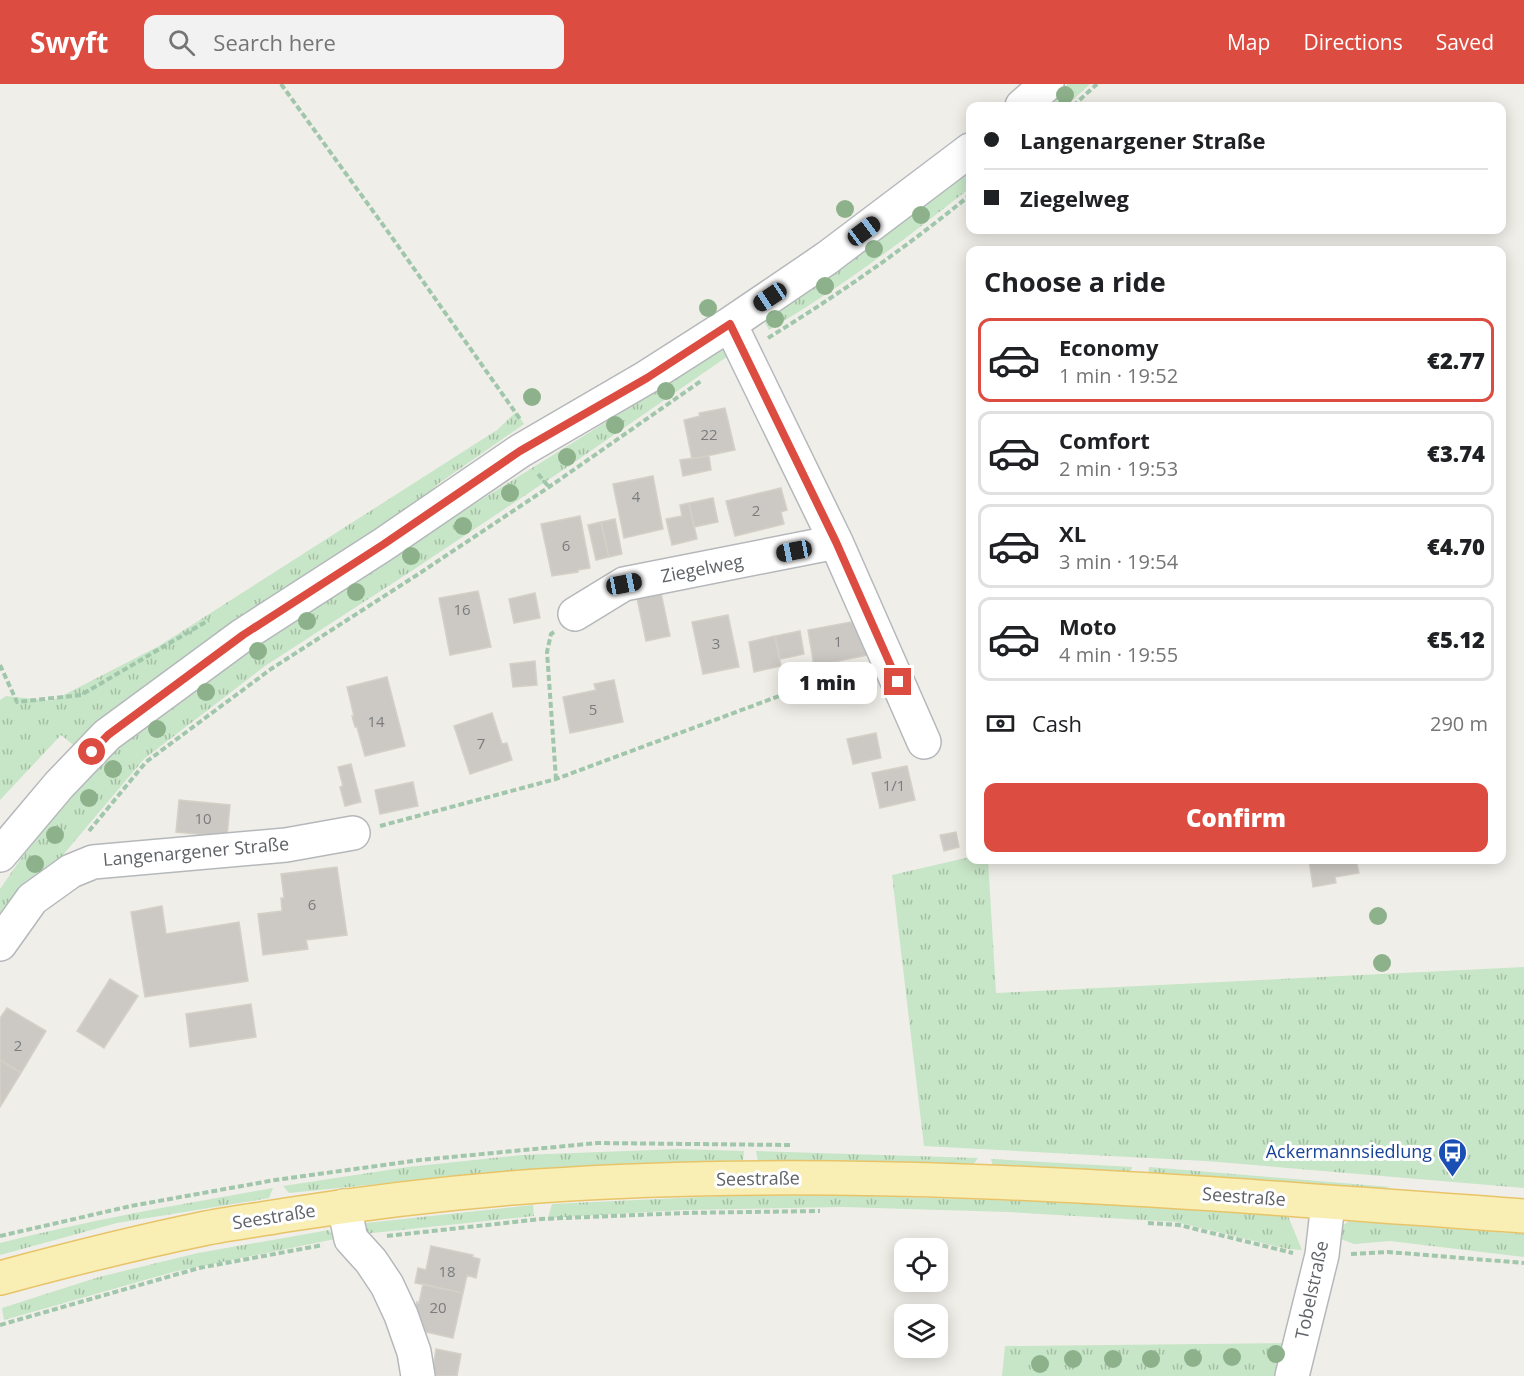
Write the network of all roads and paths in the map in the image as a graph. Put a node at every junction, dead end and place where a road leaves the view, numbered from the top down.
1 (281, 84) edge
2 (1047, 84) edge
3 (1097, 84) edge
4 (1027, 102) edge
5 (1077, 102) edge
6 (966, 153) edge
7 (966, 198) edge
8 (737, 339) junction
9 (536, 442) junction
10 (836, 542) junction
11 (575, 614) joint
12 (211, 619) dead end
13 (0, 665) edge
14 (798, 688) dead end
15 (924, 742) dead end
16 (556, 779) junction
17 (353, 833) joint
18 (86, 835) dead end
19 (0, 855) edge
20 (0, 944) edge
21 (1328, 1203) junction
22 (344, 1206) junction
23 (821, 1211) dead end
24 (1524, 1216) edge
25 (1147, 1223) dead end
26 (351, 1239) junction
27 (1322, 1255) junction
28 (1524, 1263) edge
29 (0, 1278) edge
30 (0, 1325) edge
31 (418, 1376) edge
32 (1292, 1376) edge

1 - 9 path
2 - 4 street
3 - 5 path
6 - 8 street
7 - 8 path
8 - 9 street
8 - 10 street
8 - 18 path
9 - 19 street
10 - 11 street, Ziegelweg
10 - 15 street
11 - 16 path
12 - 13 path
14 - 16 path
16 - 17 path
17 - 20 street, Langenargener Straße
21 - 22 main road, Seestraße
21 - 24 main road, Seestraße
21 - 27 street, Tobelstraße
22 - 26 street
22 - 29 main road, Seestraße
23 - 26 path
25 - 27 path
26 - 30 path
26 - 31 street
27 - 28 path
27 - 32 street, Tobelstraße

